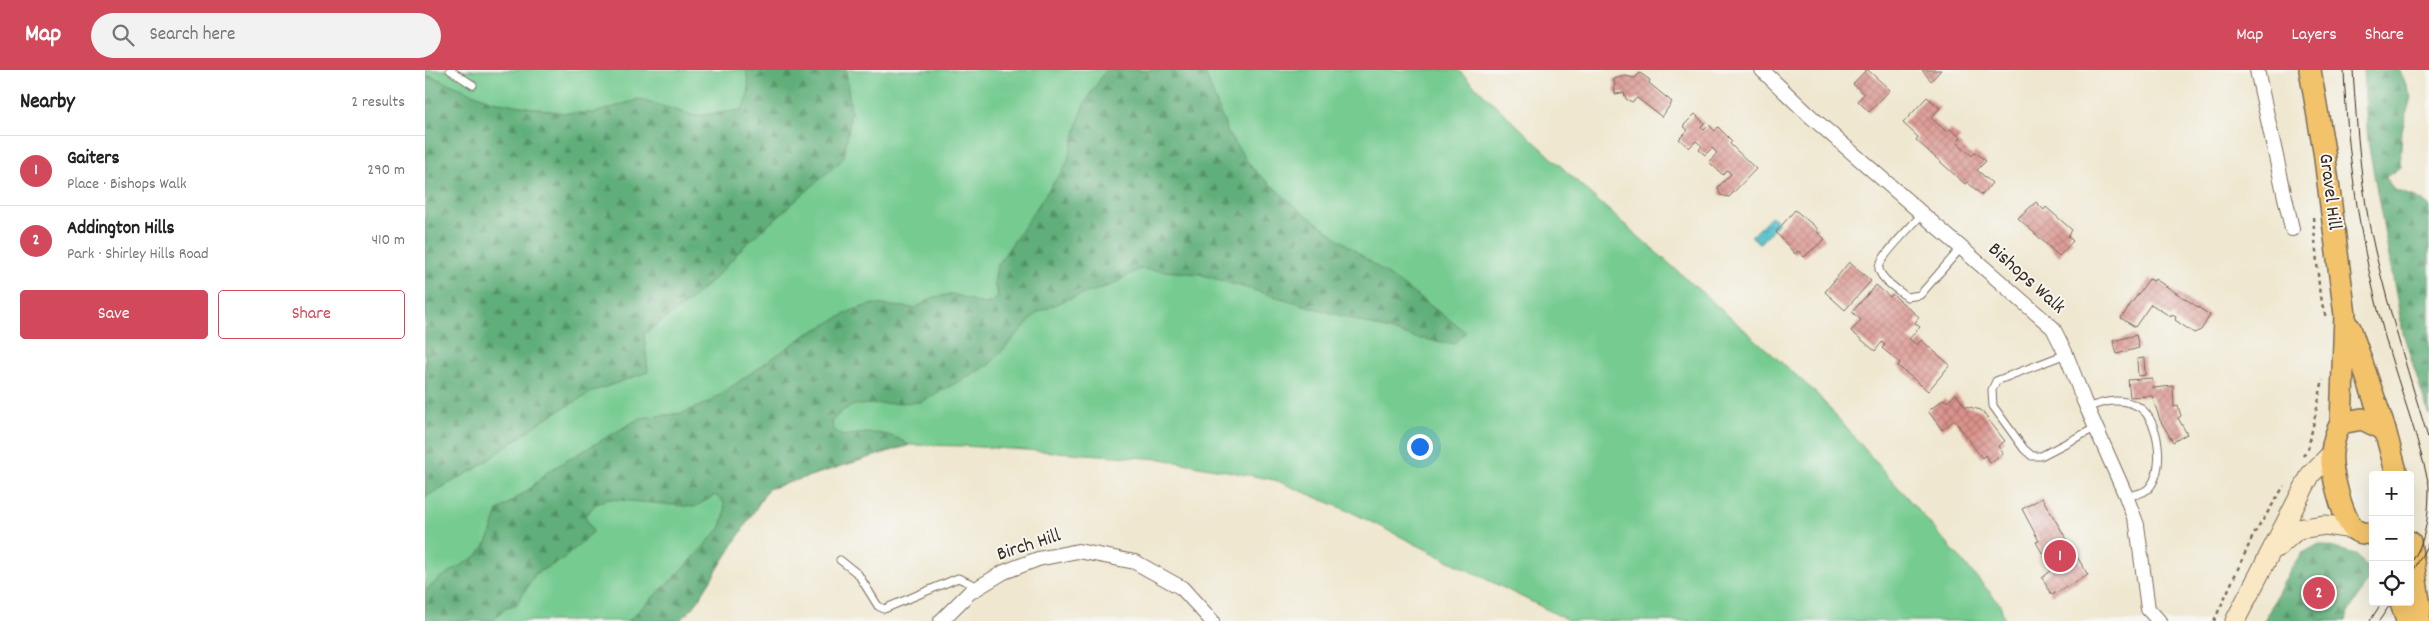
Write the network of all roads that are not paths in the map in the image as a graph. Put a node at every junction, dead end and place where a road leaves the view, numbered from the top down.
1 (450, 70) edge
2 (1762, 70) edge
3 (2257, 70) edge
4 (2309, 70) edge
5 (473, 84) dead end
6 (1922, 214) junction
7 (2292, 229) dead end
8 (1961, 248) junction
9 (2336, 319) junction
10 (2067, 354) junction
11 (2087, 408) junction
12 (2341, 423) junction
13 (2095, 428) junction
14 (2385, 430) junction
15 (2331, 454) junction
16 (2396, 471) edge
17 (2127, 496) junction
18 (2366, 537) edge
19 (2269, 554) junction
20 (840, 560) dead end
21 (2413, 561) edge
22 (980, 587) junction
23 (2402, 606) edge
24 (941, 621) edge
25 (1212, 621) edge
26 (2159, 621) edge
27 (2235, 621) edge
28 (2407, 621) edge
29 (2419, 621) edge

1 - 5 lane
2 - 6 street, Bishops Walk
3 - 7 street, Gravel Hill
4 - 9 main road, Gravel Hill
6 - 8 street, Bishops Walk
6 - 8 lane
8 - 10 street, Bishops Walk
9 - 12 main road, Gravel Hill
9 - 14 main road, Gravel Hill
10 - 11 street, Bishops Walk
10 - 13 lane
11 - 13 street, Bishops Walk
11 - 17 lane
12 - 14 main road
12 - 15 main road, Gravel Hill
13 - 17 street, Bishops Walk
14 - 16 main road, Gravel Hill
15 - 18 main road, Gravel Hill
15 - 19 street
17 - 26 street, Bishops Walk
18 - 19 street
19 - 27 street
20 - 22 lane
21 - 29 main road
22 - 24 street, Birch Hill
22 - 25 street, Birch Hill
23 - 28 main road

